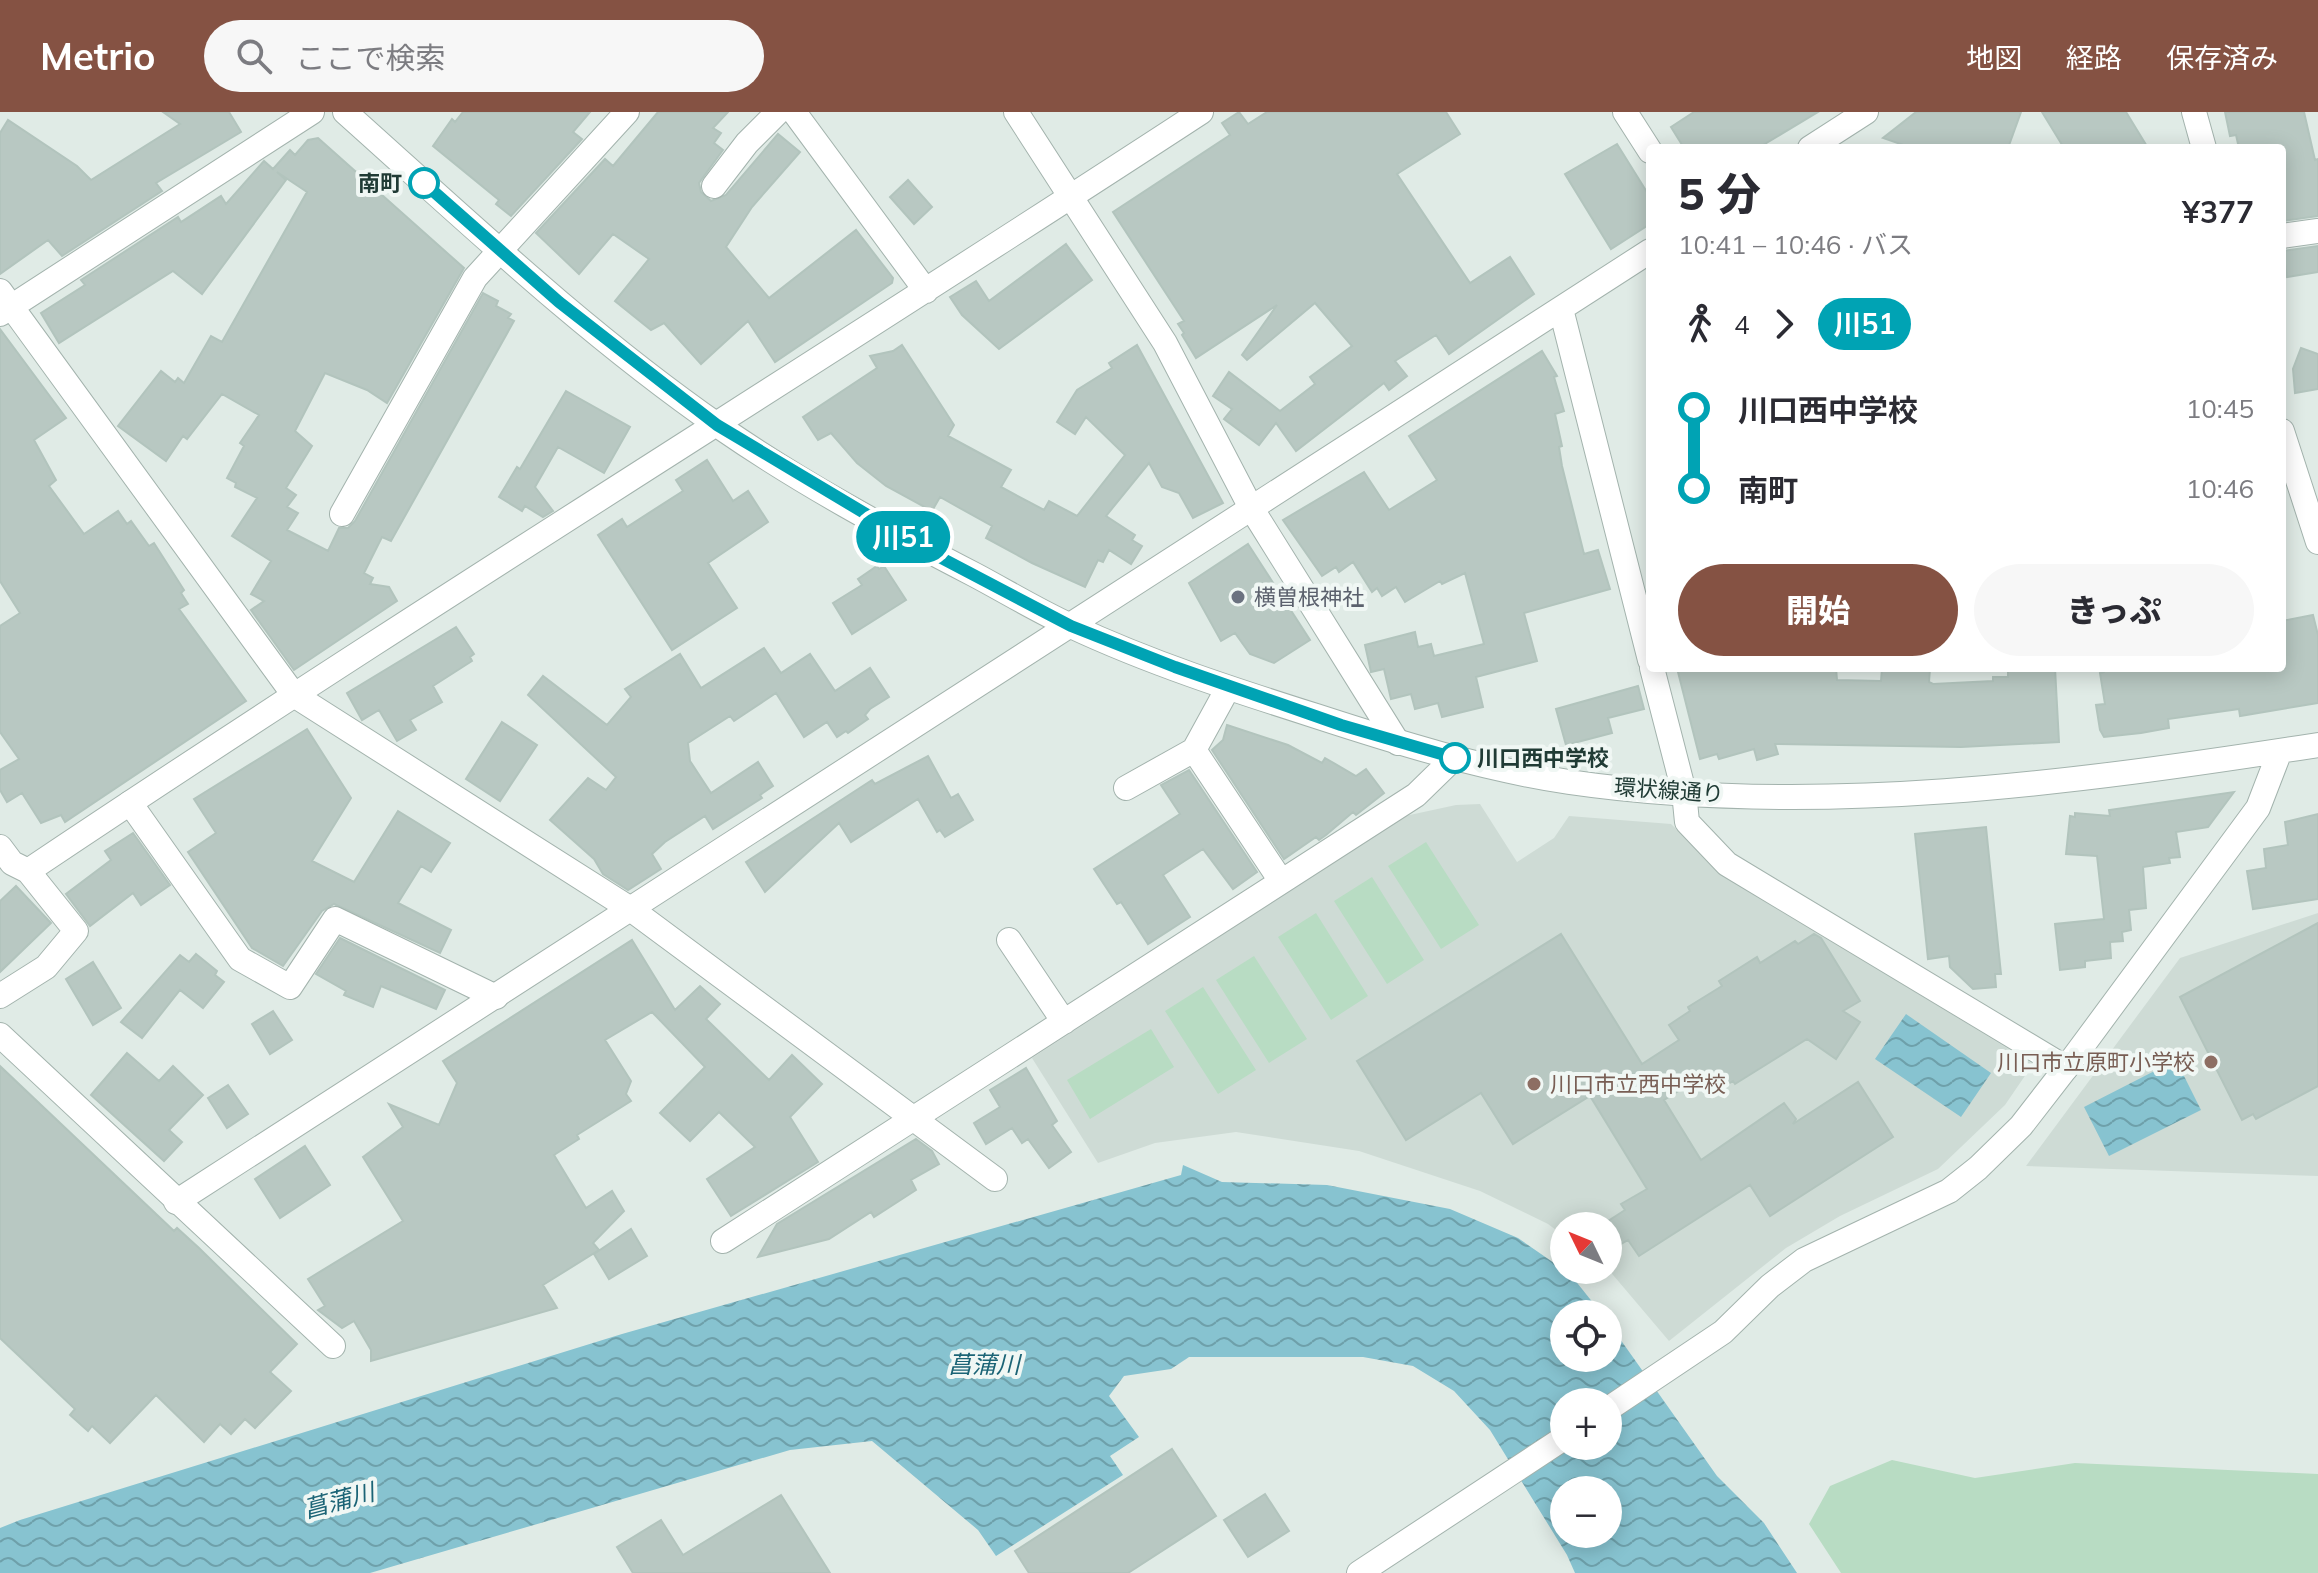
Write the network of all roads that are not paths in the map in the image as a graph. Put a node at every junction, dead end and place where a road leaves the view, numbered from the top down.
1 (312, 112) edge
2 (345, 112) edge
3 (627, 112) edge
4 (778, 112) edge
5 (794, 112) edge
6 (1201, 112) edge
7 (1625, 112) edge
8 (1866, 112) edge
9 (2194, 112) edge
10 (1021, 114) edge
11 (1816, 144) edge
12 (2203, 144) edge
13 (1646, 145) edge
14 (714, 186) dead end
15 (1072, 196) junction
16 (2318, 231) edge
17 (2286, 235) edge
18 (500, 251) junction
19 (1646, 254) edge
20 (926, 291) junction
21 (4, 304) edge
22 (1561, 309) junction
23 (717, 425) junction
24 (2286, 443) edge
25 (1250, 506) junction
26 (342, 514) dead end
27 (2318, 542) edge
28 (1071, 626) junction
29 (1646, 644) edge
30 (1653, 672) edge
31 (1228, 688) junction
32 (294, 695) junction
33 (1398, 743) junction
34 (2318, 745) edge
35 (1194, 750) junction
36 (2280, 751) junction
37 (1454, 758) junction
38 (1126, 788) dead end
39 (1684, 792) junction
40 (130, 803) junction
41 (0, 847) edge
42 (28, 871) junction
43 (1281, 881) junction
44 (632, 910) junction
45 (1009, 940) dead end
46 (0, 996) edge
47 (496, 997) junction
48 (1064, 1022) junction
49 (0, 1035) edge
50 (2066, 1068) junction
51 (915, 1117) junction
52 (995, 1179) dead end
53 (176, 1202) junction
54 (723, 1241) dead end
55 (333, 1346) dead end
56 (1622, 1400) edge
57 (1550, 1447) edge
58 (1359, 1573) edge

1 - 21 street
2 - 18 street, 環状線通り
3 - 18 street
4 - 14 street
5 - 20 street
6 - 15 street
7 - 13 street
8 - 11 street
9 - 12 street
10 - 15 street
15 - 20 street
15 - 25 street
16 - 17 street
18 - 23 street, 環状線通り
18 - 26 street
19 - 22 street
20 - 23 street
21 - 32 street
22 - 25 street
22 - 29 street
23 - 28 street, 環状線通り
23 - 32 street
24 - 27 street
25 - 28 street
25 - 33 street
28 - 31 street, 環状線通り
28 - 44 street
30 - 39 street
31 - 33 street, 環状線通り
31 - 35 street
32 - 40 street
32 - 44 street
33 - 37 street, 環状線通り
34 - 36 street, 環状線通り
35 - 38 street
35 - 43 street
36 - 39 street, 環状線通り
36 - 50 street
37 - 39 street, 環状線通り
37 - 43 street
39 - 50 street
40 - 42 street
40 - 47 street
41 - 42 street
42 - 46 street
43 - 48 street
44 - 47 street
44 - 51 street
45 - 48 street
47 - 53 street
48 - 51 street
49 - 53 street
50 - 56 street
51 - 52 street
51 - 54 street
53 - 55 street
57 - 58 street

